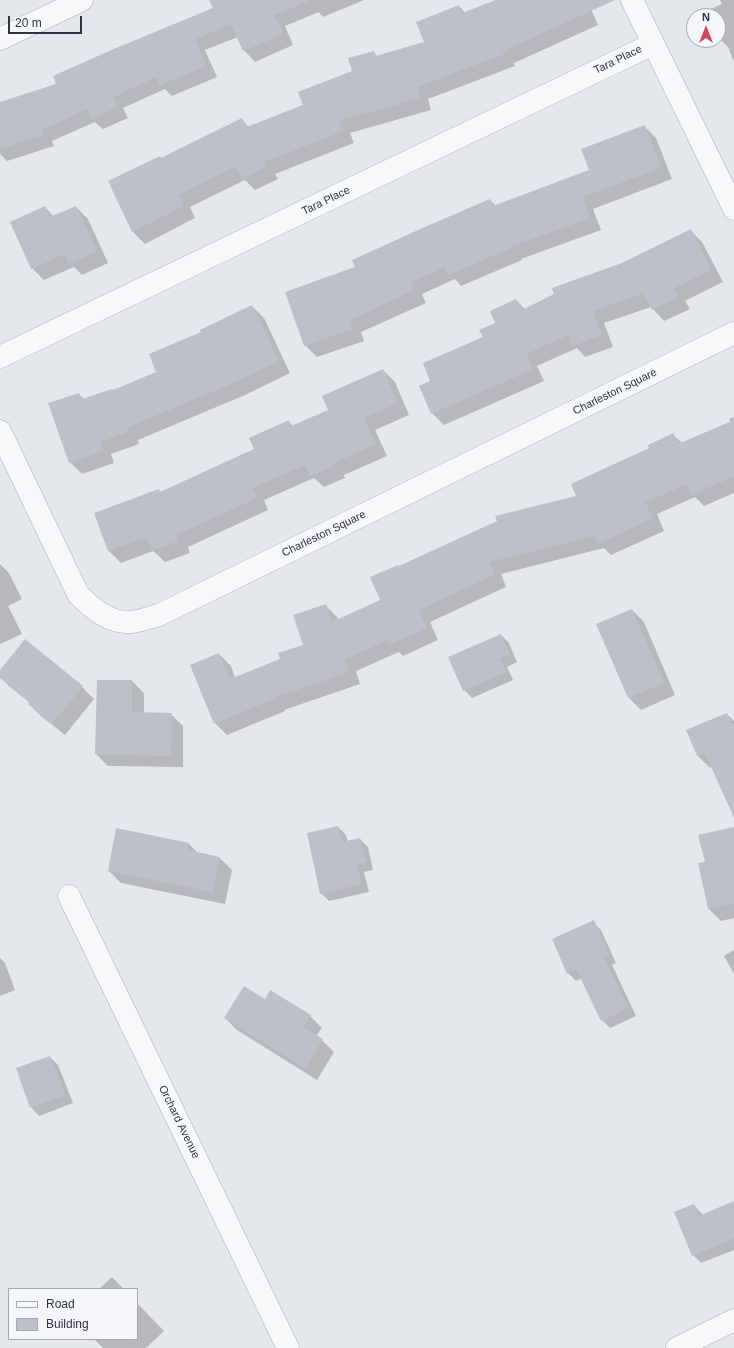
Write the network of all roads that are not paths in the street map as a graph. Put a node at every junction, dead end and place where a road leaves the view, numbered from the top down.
1 (82, 0) edge
2 (632, 0) edge
3 (0, 39) edge
4 (653, 44) junction
5 (734, 209) edge
6 (734, 333) edge
7 (0, 357) edge
8 (0, 431) edge
9 (69, 896) dead end
10 (734, 1320) edge
11 (288, 1348) edge
12 (677, 1348) edge

1 - 3 street
2 - 4 street
4 - 5 street
4 - 7 street, Tara Place
6 - 8 street, Charleston Square
9 - 11 street, Orchard Avenue
10 - 12 street

